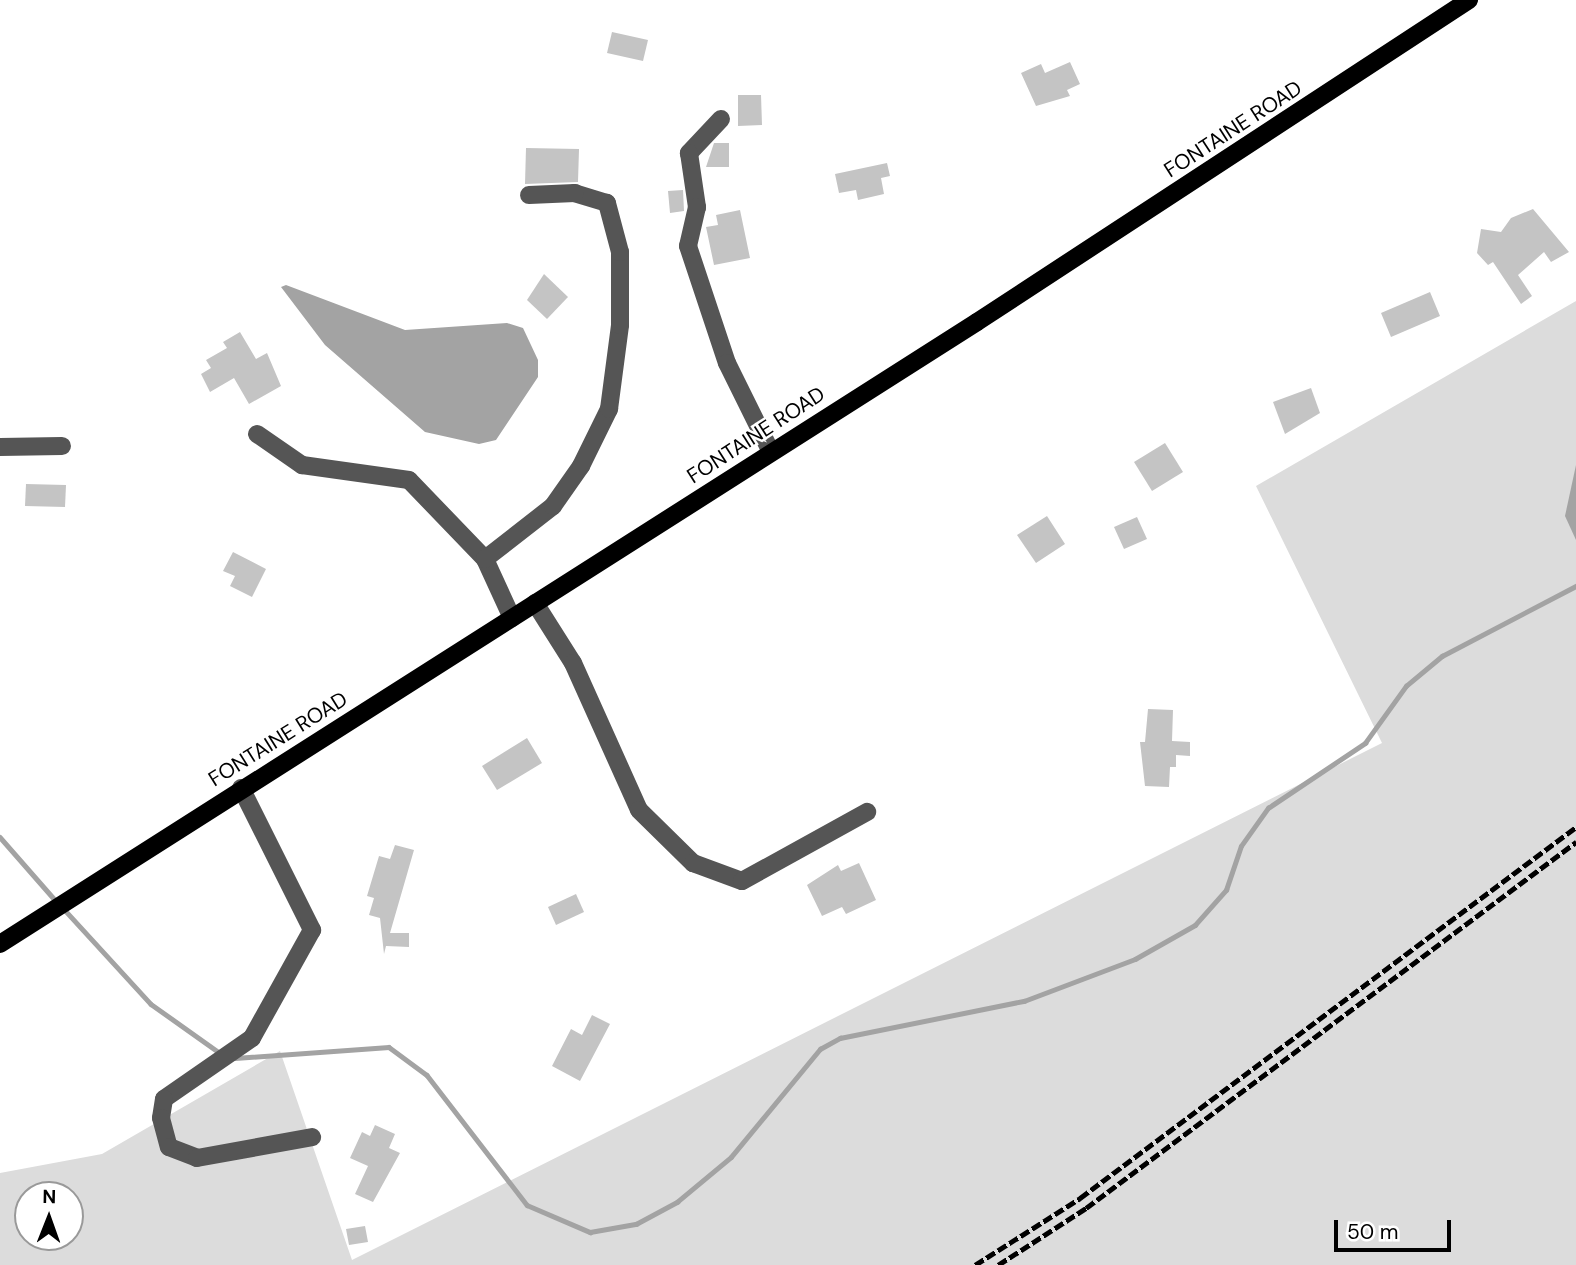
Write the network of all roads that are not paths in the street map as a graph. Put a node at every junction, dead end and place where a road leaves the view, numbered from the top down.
1 (1469, 0) edge
2 (721, 119) dead end
3 (529, 195) dead end
4 (257, 434) dead end
5 (62, 446) dead end
6 (0, 447) edge
7 (771, 453) junction
8 (485, 559) junction
9 (535, 603) junction
10 (512, 618) junction
11 (242, 788) junction
12 (867, 812) dead end
13 (0, 944) edge
14 (312, 1137) dead end

1 - 7 main road, FONTAINE ROAD
2 - 7 street
3 - 8 street
4 - 8 street
5 - 6 street
7 - 9 main road, FONTAINE ROAD
8 - 10 street
9 - 10 main road, FONTAINE ROAD
9 - 12 street
10 - 11 main road, FONTAINE ROAD
11 - 13 main road, FONTAINE ROAD
11 - 14 street

